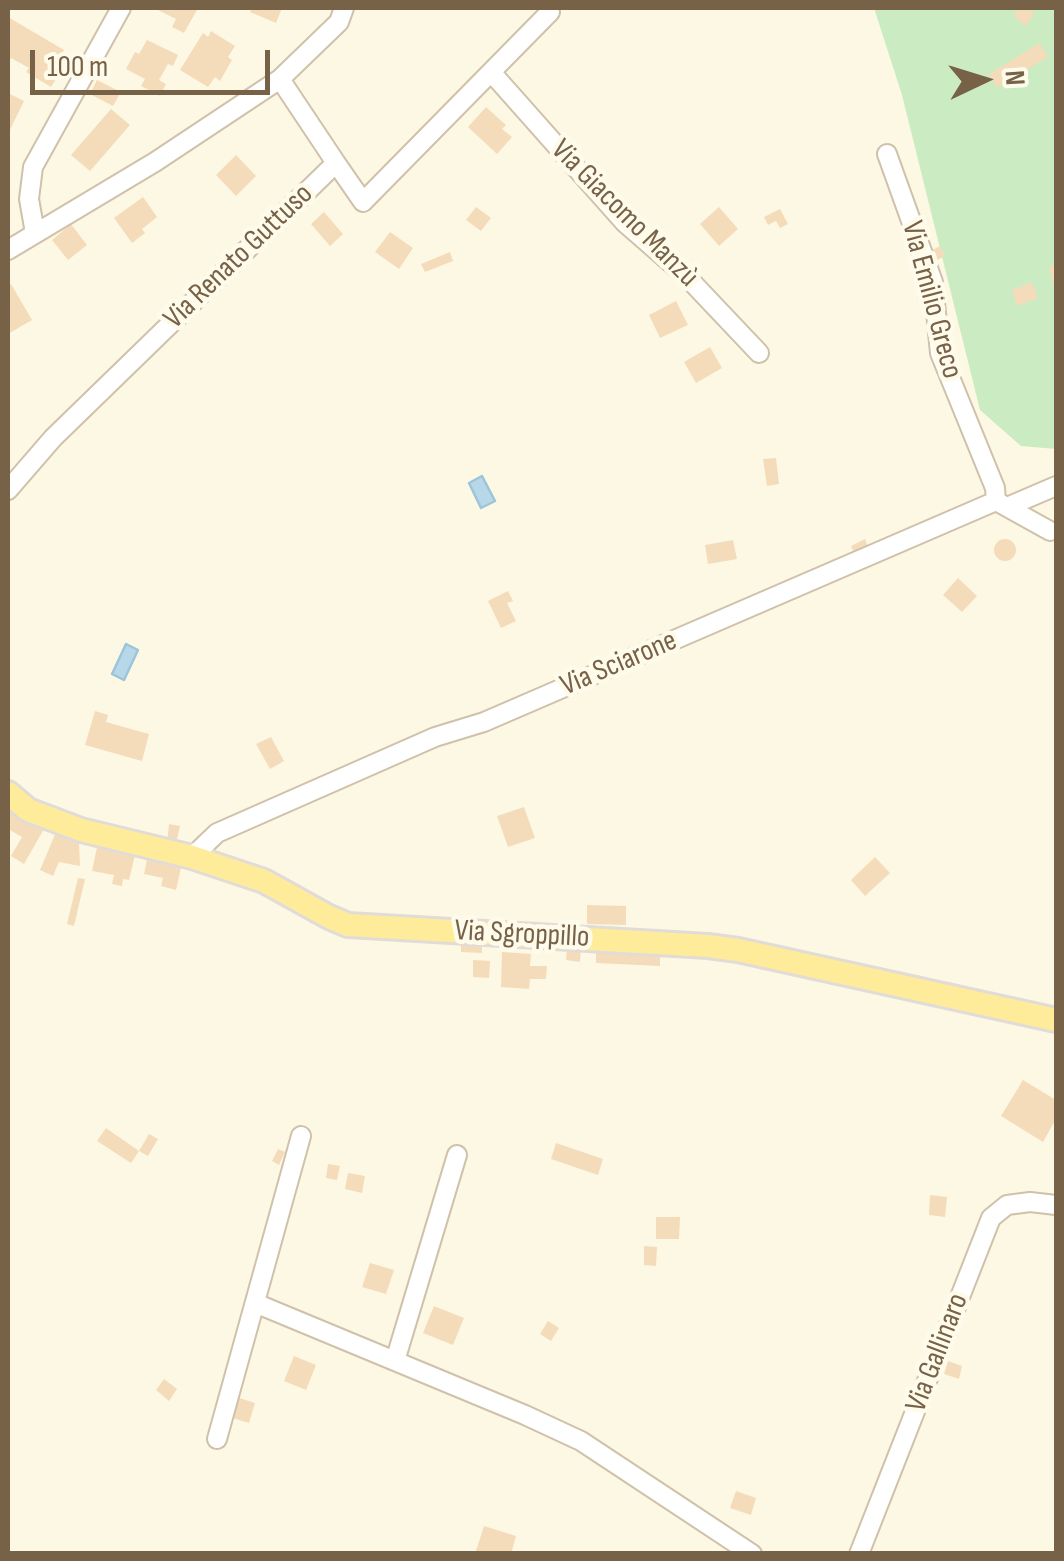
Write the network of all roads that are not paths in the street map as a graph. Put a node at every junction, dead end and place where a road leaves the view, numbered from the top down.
1 (121, 8) edge
2 (344, 8) edge
3 (550, 12) dead end
4 (491, 72) junction
5 (280, 79) junction
6 (887, 154) dead end
7 (336, 163) junction
8 (34, 233) junction
9 (8, 250) edge
10 (760, 353) dead end
11 (1056, 486) edge
12 (8, 490) edge
13 (1002, 504) junction
14 (1050, 531) dead end
15 (8, 794) edge
16 (192, 857) junction
17 (1056, 1020) edge
18 (301, 1136) dead end
19 (457, 1155) dead end
20 (1056, 1204) edge
21 (255, 1303) junction
22 (395, 1361) junction
23 (217, 1440) dead end
24 (752, 1554) edge
25 (859, 1554) edge

1 - 8 street
2 - 5 street
3 - 4 street, Via Renato Guttuso
4 - 7 street, Via Renato Guttuso
4 - 10 street, Via Giacomo Manzù
5 - 7 street
5 - 8 street
6 - 13 street, Via Emilio Greco
7 - 12 street, Via Renato Guttuso
8 - 9 street
11 - 13 street, Via Sciarone
13 - 14 street
13 - 16 street, Via Sciarone
15 - 16 main road, Via Sgroppillo
16 - 17 main road, Via Sgroppillo
18 - 21 street
19 - 22 street
20 - 25 street, Via Gallinaro
21 - 22 street
21 - 23 street
22 - 24 street

